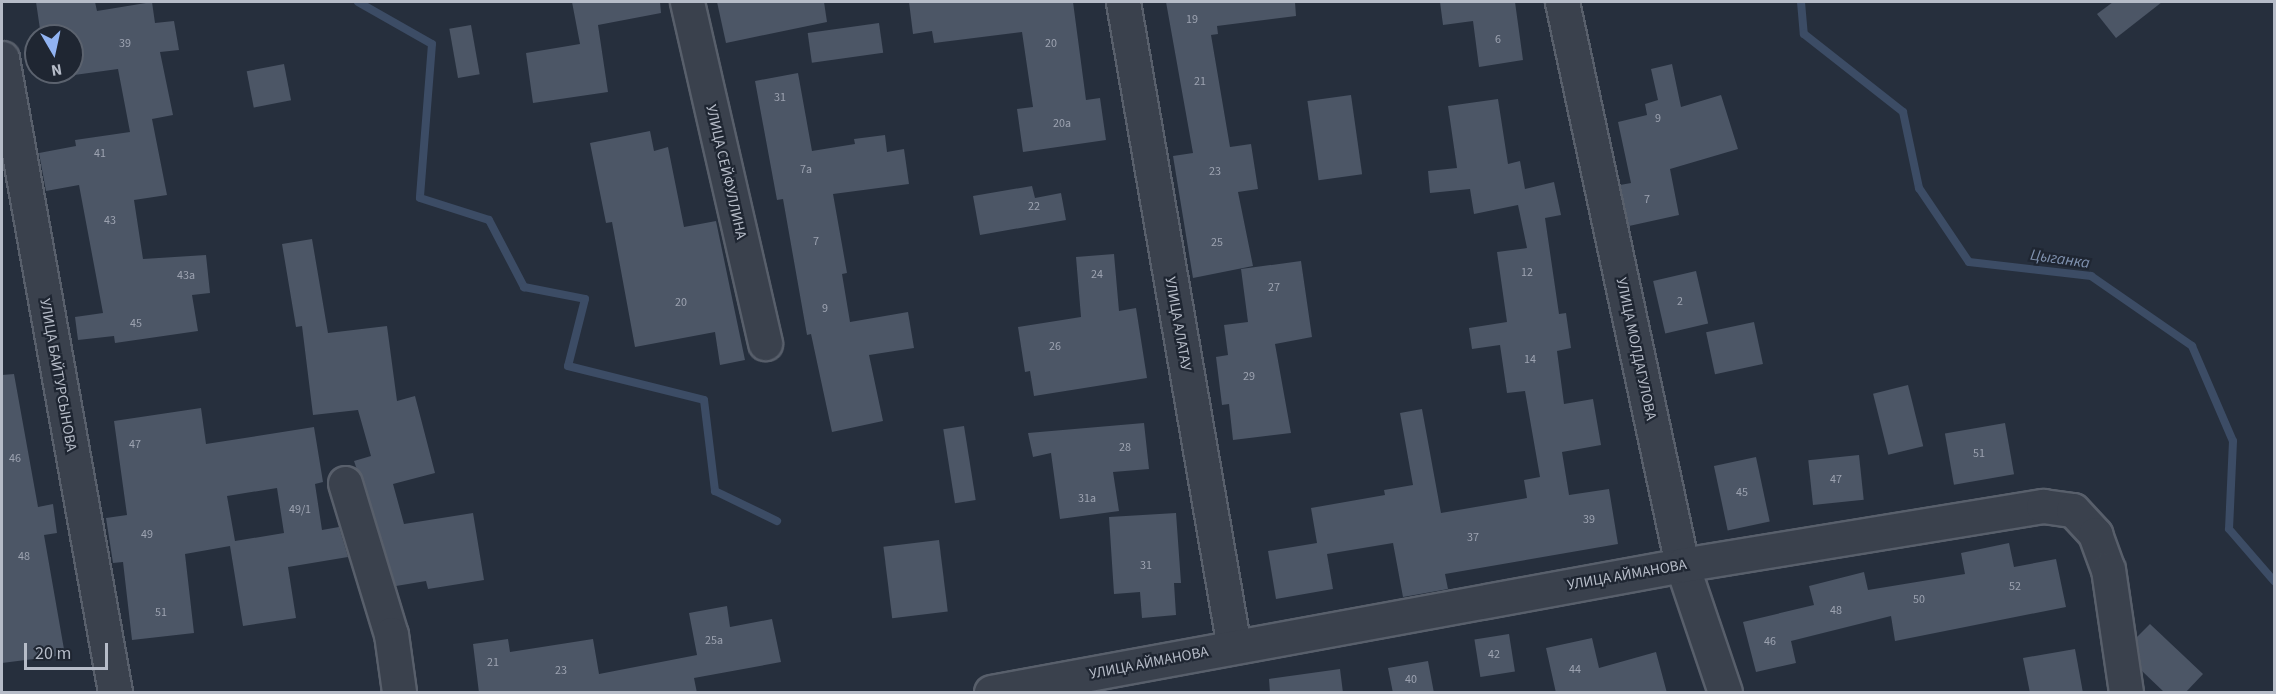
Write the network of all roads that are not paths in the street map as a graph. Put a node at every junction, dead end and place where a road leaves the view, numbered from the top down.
1 (687, 2) edge
2 (1123, 2) edge
3 (1562, 2) edge
4 (2, 58) edge
5 (765, 343) dead end
6 (345, 483) dead end
7 (1682, 565) junction
8 (1234, 646) junction
9 (115, 693) edge
10 (399, 693) edge
11 (991, 693) edge
12 (1725, 693) edge
13 (2126, 693) edge

1 - 5 street, УЛИЦА СЕЙФУЛЛИНА
2 - 8 street, УЛИЦА АЛАТАУ
3 - 7 street, УЛИЦА МОЛДАГУЛОВА
4 - 9 street, УЛИЦА БАЙТУРСЫНОВА
6 - 10 street
7 - 8 street, УЛИЦА АЙМАНОВА
7 - 12 street, УЛИЦА МОЛДАГУЛОВА
7 - 13 street, УЛИЦА АЙМАНОВА
8 - 11 street, УЛИЦА АЙМАНОВА

